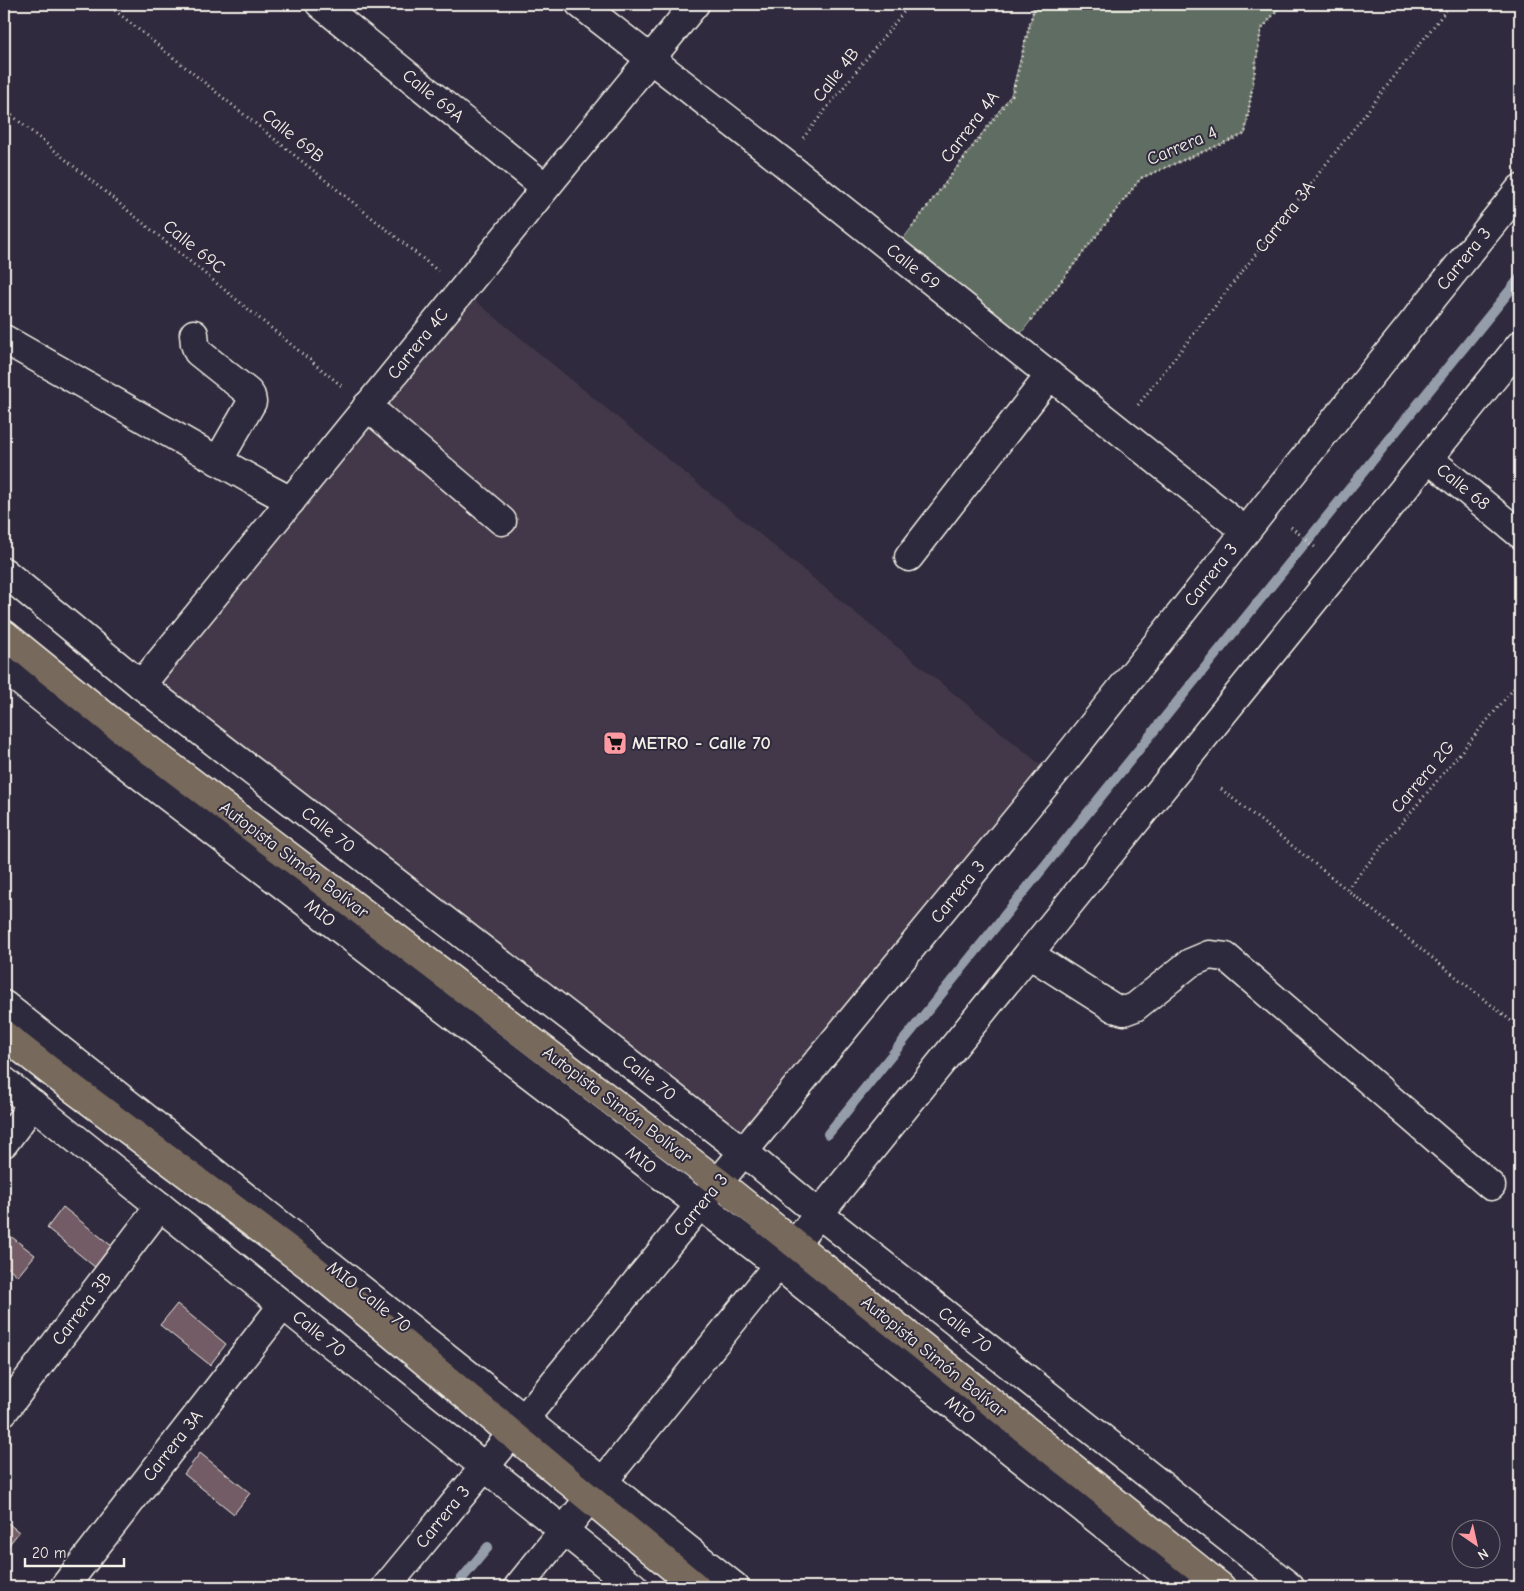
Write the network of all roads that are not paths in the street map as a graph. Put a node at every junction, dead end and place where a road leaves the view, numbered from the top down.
1 (320, 4) edge
2 (580, 4) edge
3 (696, 4) edge
4 (651, 60) junction
5 (545, 187) junction
6 (1520, 189) edge
7 (194, 334) dead end
8 (4, 339) edge
9 (1520, 346) edge
10 (1050, 375) junction
11 (367, 406) junction
12 (1429, 459) junction
13 (218, 461) junction
14 (291, 500) junction
15 (502, 521) dead end
16 (1246, 531) junction
17 (1520, 534) edge
18 (909, 557) dead end
19 (4, 572) edge
20 (4, 634) edge
21 (4, 668) edge
22 (141, 684) junction
23 (1029, 954) junction
24 (4, 1005) edge
25 (4, 1035) edge
26 (4, 1080) edge
27 (33, 1104) junction
28 (4, 1143) edge
29 (744, 1152) junction
30 (719, 1183) junction
31 (1491, 1186) dead end
32 (160, 1206) junction
33 (700, 1206) junction
34 (818, 1214) junction
35 (786, 1255) junction
36 (283, 1305) junction
37 (4, 1411) edge
38 (518, 1427) junction
39 (485, 1467) junction
40 (596, 1491) junction
41 (564, 1531) junction
42 (64, 1587) edge
43 (386, 1587) edge
44 (518, 1587) edge
45 (634, 1587) edge
46 (696, 1587) edge
47 (735, 1587) edge
48 (1182, 1587) edge
49 (1222, 1587) edge
50 (1290, 1587) edge

1 - 5 street, Calle 69A
2 - 4 street, Calle 69
3 - 4 street, Carrera 4C
4 - 5 street, Carrera 4C
4 - 10 street, Calle 69
5 - 11 street, Carrera 4C
6 - 16 street, Carrera 3
7 - 13 street
8 - 13 street
9 - 12 street
10 - 16 street, Calle 69
10 - 18 street
11 - 14 street, Carrera 4C
11 - 15 street
12 - 17 street, Calle 68
12 - 23 street
13 - 14 street
14 - 22 street, Carrera 4C
16 - 29 street, Carrera 3
19 - 22 street, Calle 70
20 - 30 highway, Autopista Simón Bolívar
21 - 33 street, MIO
22 - 29 street, Calle 70
23 - 31 street
23 - 34 street
24 - 38 street, MIO Calle 70
25 - 38 highway
26 - 27 street, Calle 70
27 - 28 street
27 - 32 street, Calle 70
29 - 30 street, Carrera 3
29 - 34 street, Calle 70
30 - 33 street, Carrera 3
30 - 35 highway, Autopista Simón Bolívar
32 - 36 street, Calle 70
32 - 37 street, Carrera 3B
33 - 35 street, MIO
33 - 38 street, Carrera 3
34 - 35 street
34 - 50 street, Calle 70
35 - 40 street
35 - 48 street, MIO
35 - 49 highway, Autopista Simón Bolívar
36 - 39 street, Calle 70
36 - 42 street, Carrera 3A
38 - 39 street, Carrera 3
38 - 40 highway
39 - 41 street, Calle 70
39 - 43 street, Carrera 3
40 - 41 street
40 - 46 highway
40 - 47 street
41 - 44 street
41 - 45 street, Calle 70

